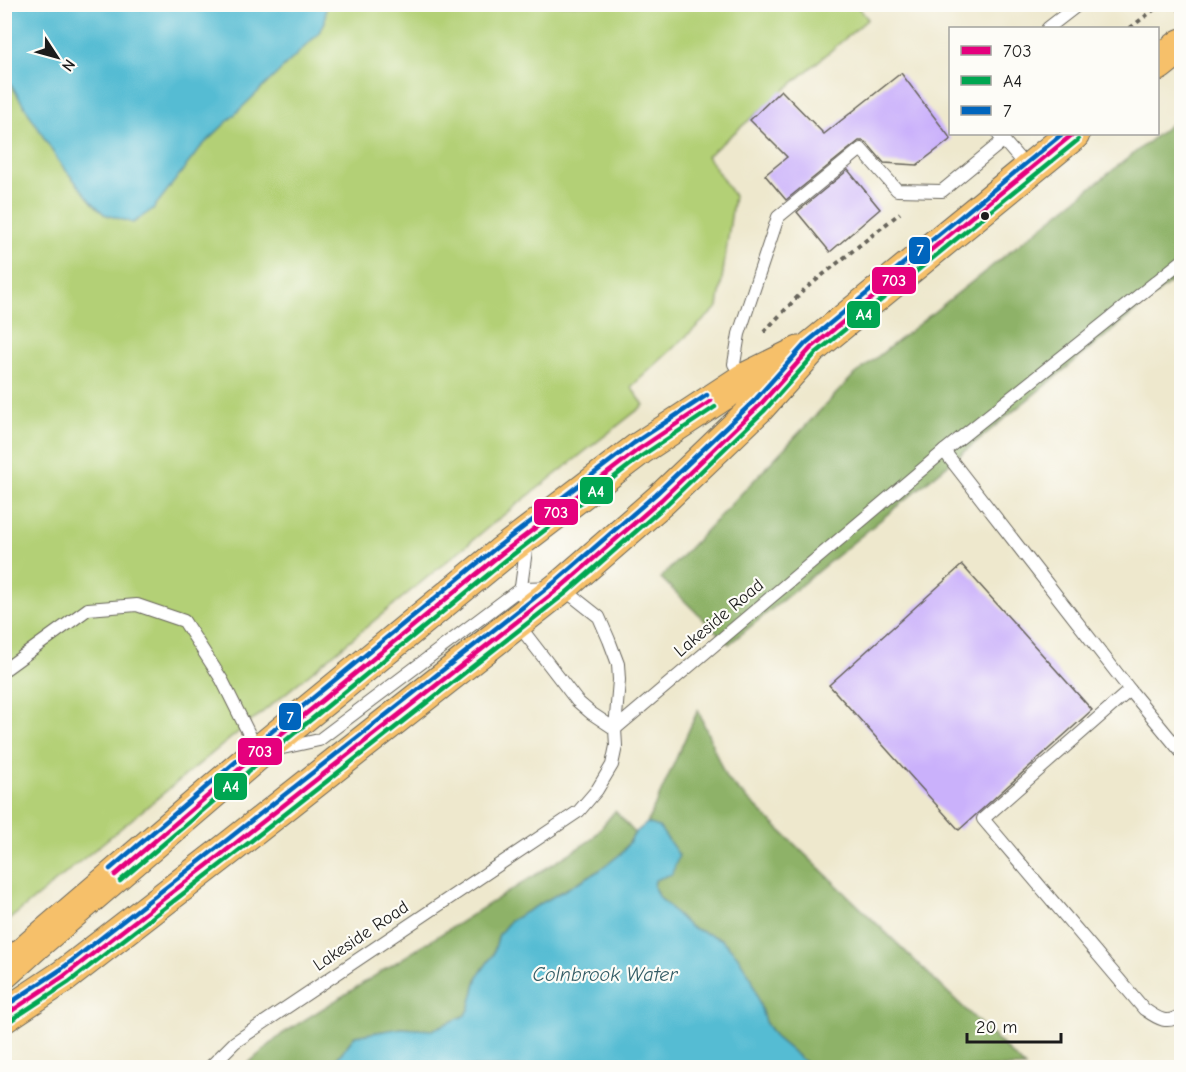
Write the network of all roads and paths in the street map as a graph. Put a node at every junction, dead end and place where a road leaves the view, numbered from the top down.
1 (1079, 4) edge
2 (1160, 4) edge
3 (1049, 27) edge
4 (1131, 27) edge
5 (1182, 45) edge
6 (1159, 63) edge
7 (1072, 135) edge
8 (1001, 137) edge
9 (1029, 170) junction
10 (1182, 261) edge
11 (752, 393) junction
12 (944, 452) junction
13 (528, 534) junction
14 (561, 587) junction
15 (521, 588) junction
16 (516, 622) junction
17 (4, 670) edge
18 (1130, 690) junction
19 (615, 729) junction
20 (258, 753) junction
21 (1182, 753) edge
22 (4, 972) edge
23 (1182, 1014) edge
24 (4, 1016) edge
25 (209, 1068) edge

1 - 3 lane
2 - 4 path
5 - 6 highway
7 - 9 highway
8 - 9 lane
8 - 11 lane
9 - 11 highway
10 - 12 lane, Lakeside Road
11 - 13 highway
11 - 14 highway
12 - 18 lane
12 - 19 lane, Lakeside Road
13 - 15 lane
13 - 20 highway
14 - 15 lane
14 - 16 highway
14 - 19 lane, Lakeside Road
15 - 16 lane
15 - 20 lane
16 - 19 lane
16 - 24 highway
17 - 20 lane
18 - 21 lane
18 - 23 lane
19 - 25 lane, Lakeside Road
20 - 22 highway

